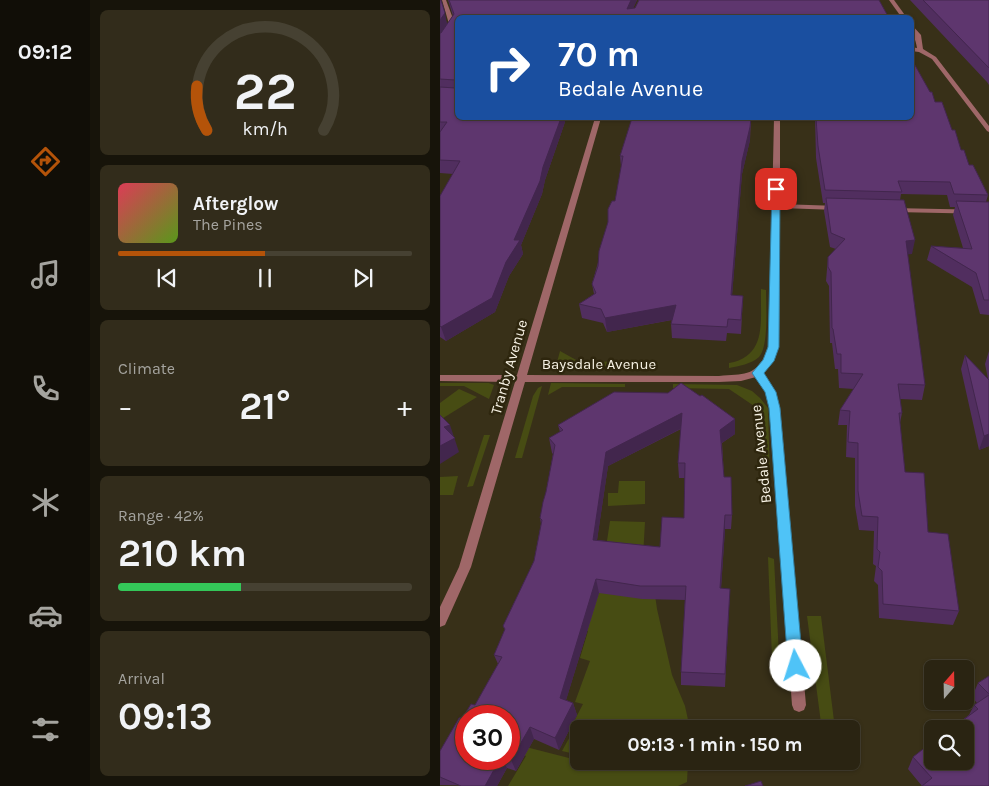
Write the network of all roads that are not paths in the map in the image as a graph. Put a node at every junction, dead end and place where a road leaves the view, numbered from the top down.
1 (444, 0) edge
2 (891, 0) edge
3 (903, 15) edge
4 (914, 30) edge
5 (440, 42) edge
6 (914, 49) edge
7 (920, 50) junction
8 (597, 120) edge
9 (777, 120) edge
10 (989, 130) edge
11 (775, 206) junction
12 (843, 208) edge
13 (882, 209) edge
14 (989, 212) edge
15 (758, 373) junction
16 (440, 378) edge
17 (521, 378) junction
18 (440, 621) edge
19 (799, 706) dead end

1 - 5 street
2 - 3 street
4 - 7 street
6 - 7 street
7 - 10 street
8 - 17 street, Tranby Avenue
9 - 11 street
11 - 12 street
11 - 15 street
13 - 14 street
15 - 17 street, Baysdale Avenue
15 - 19 street, Bedale Avenue
16 - 17 street, Baysdale Avenue
17 - 18 street, Tranby Avenue

